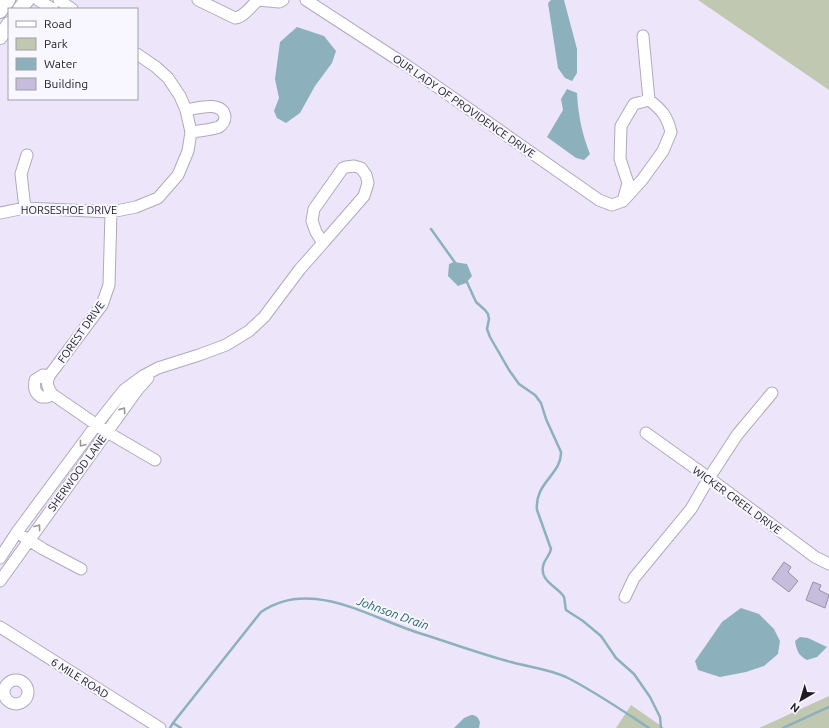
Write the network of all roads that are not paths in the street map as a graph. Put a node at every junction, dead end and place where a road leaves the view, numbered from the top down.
1 (8, 0) edge
2 (27, 0) edge
3 (38, 0) edge
4 (59, 0) edge
5 (198, 0) edge
6 (265, 0) edge
7 (283, 0) edge
8 (306, 0) edge
9 (21, 8) edge
10 (51, 8) edge
11 (71, 8) edge
12 (0, 11) edge
13 (8, 25) edge
14 (643, 36) dead end
15 (0, 37) edge
16 (138, 55) edge
17 (649, 100) junction
18 (186, 110) junction
19 (191, 132) junction
20 (26, 155) dead end
21 (623, 201) junction
22 (25, 208) junction
23 (111, 212) junction
24 (0, 213) edge
25 (323, 243) junction
26 (158, 368) junction
27 (772, 393) dead end
28 (97, 424) junction
29 (107, 432) junction
30 (646, 433) dead end
31 (155, 460) dead end
32 (708, 478) junction
33 (17, 532) junction
34 (29, 540) junction
35 (0, 558) edge
36 (829, 564) edge
37 (81, 569) dead end
38 (0, 581) edge
39 (625, 597) dead end
40 (0, 627) edge
41 (160, 728) edge

1 - 12 main road
2 - 9 main road
3 - 10 street
4 - 11 street
5 - 6 street
6 - 7 street
8 - 21 street, OUR LADY OF PROVIDENCE DRIVE
13 - 15 main road
14 - 17 street
16 - 18 street, HORSESHOE DRIVE
17 - 21 street
17 - 21 street
18 - 19 street, HORSESHOE DRIVE
18 - 19 street
19 - 23 street, HORSESHOE DRIVE
20 - 22 street
22 - 23 street, HORSESHOE DRIVE
22 - 24 street, HORSESHOE DRIVE
23 - 28 street, FOREST DRIVE
25 - 25 street, SHERWOOD LANE
25 - 26 street, SHERWOOD LANE
26 - 28 street, SHERWOOD LANE
29 -> 26 street, SHERWOOD LANE
27 - 32 street
28 - 29 street, FOREST DRIVE
28 -> 33 street, SHERWOOD LANE
29 - 31 street, FOREST DRIVE
34 -> 29 street, SHERWOOD LANE
30 - 32 street, WICKER CREEL DRIVE
32 - 36 street, WICKER CREEL DRIVE
32 - 39 street
33 - 34 street
33 - 35 street, SHERWOOD LANE
34 - 37 street
34 - 38 street, SHERWOOD LANE
40 - 41 street, 6 MILE ROAD

